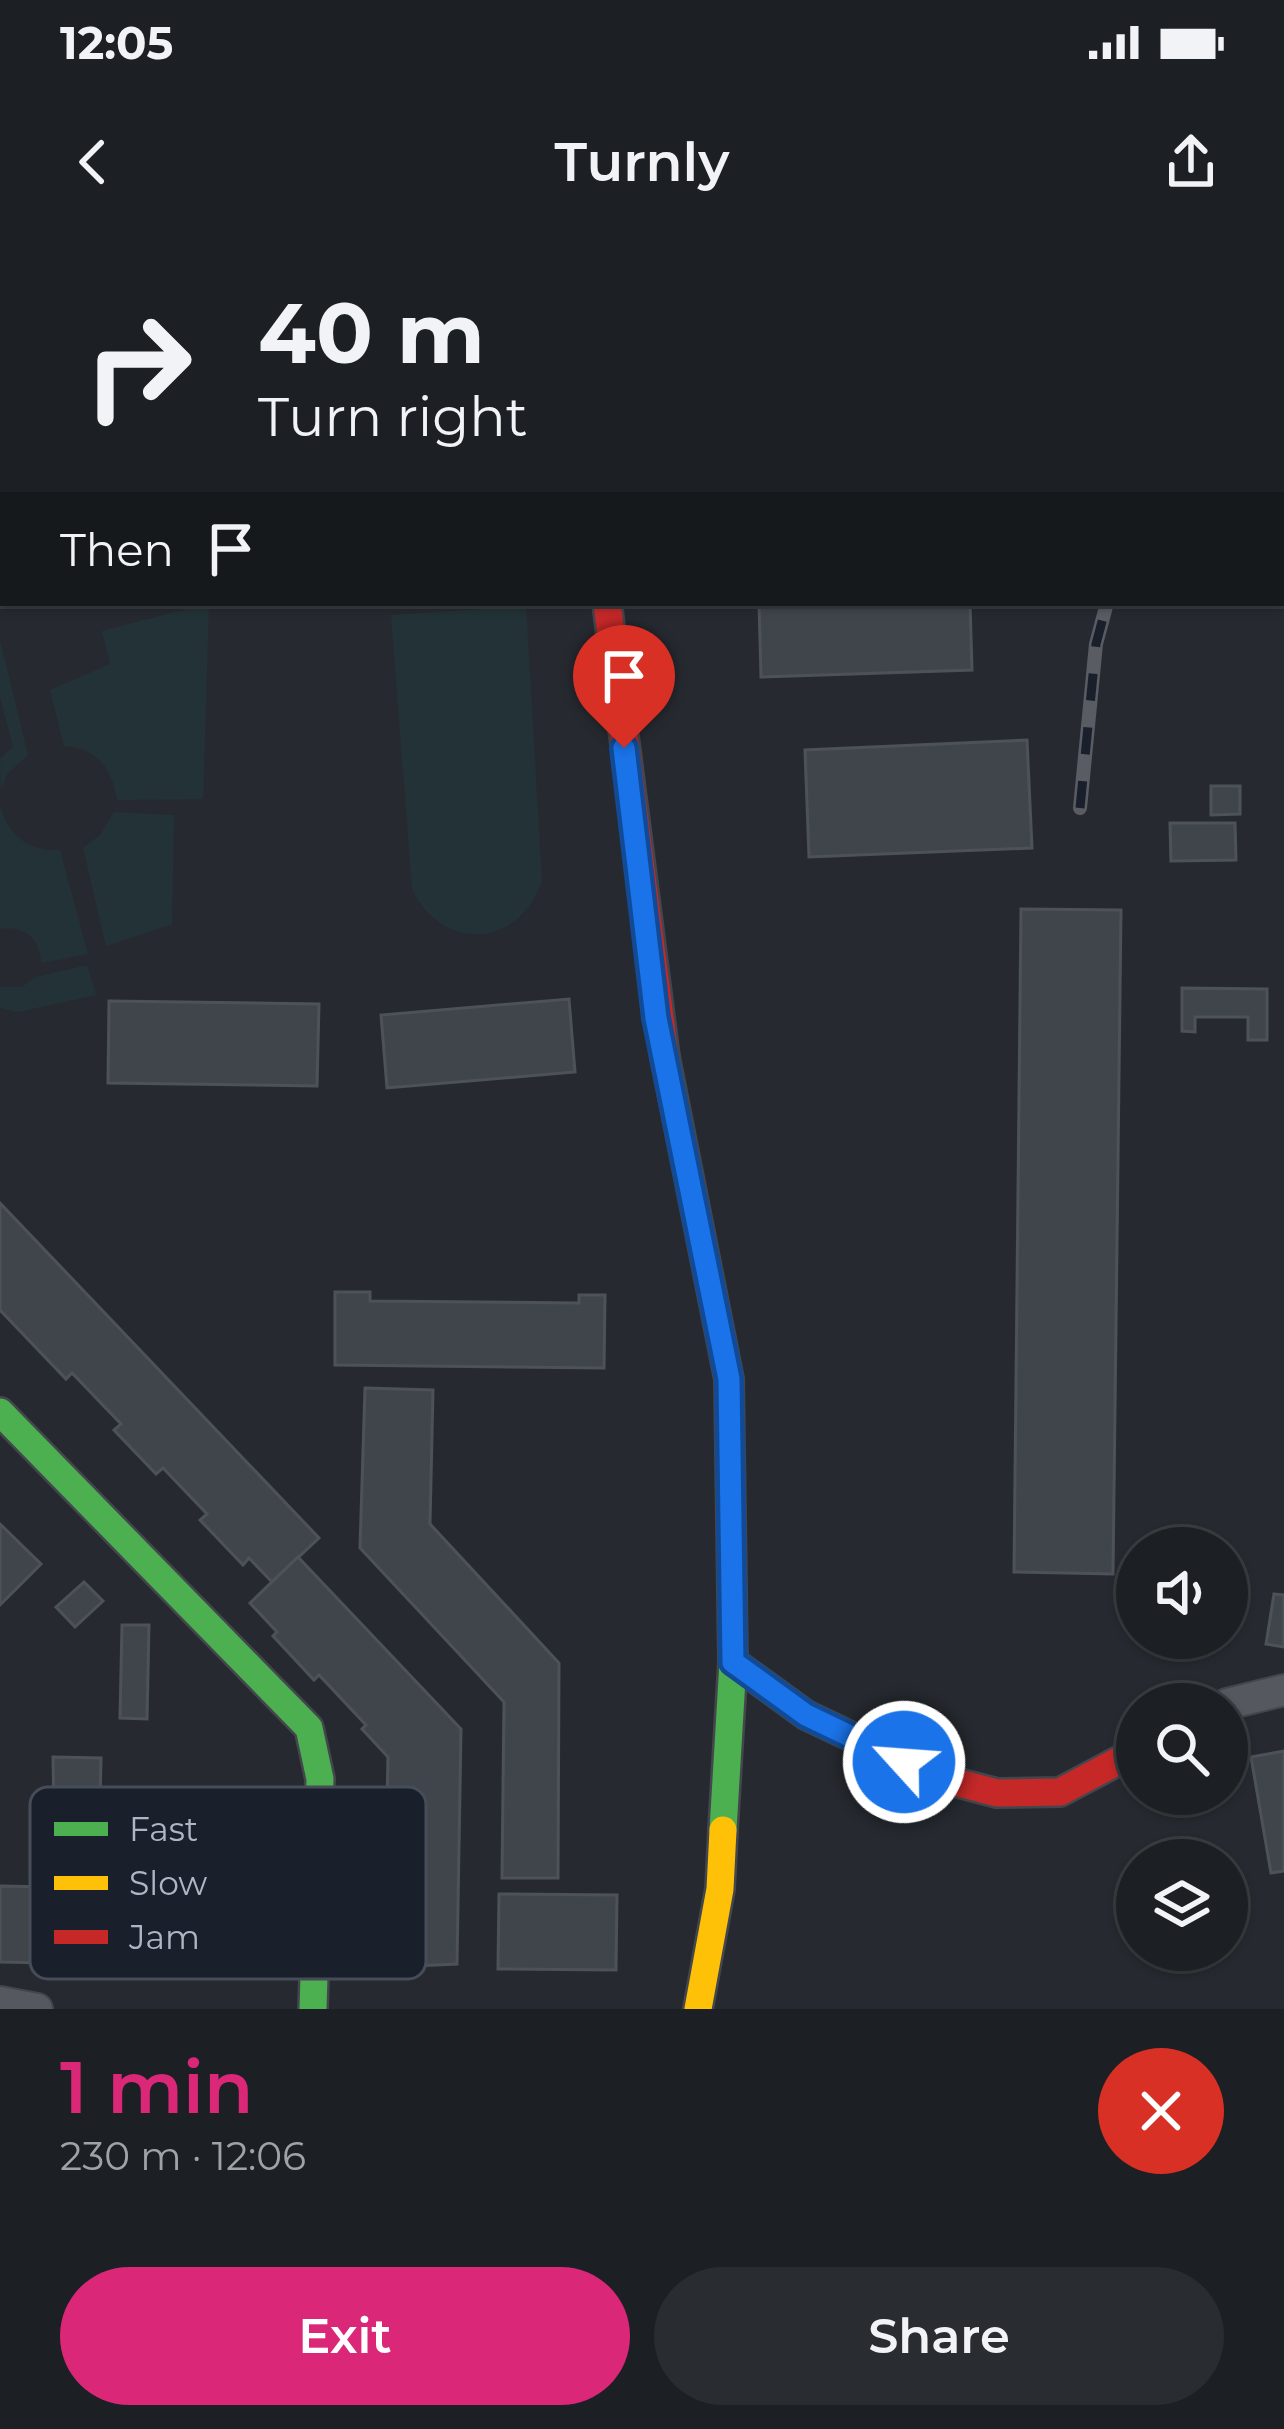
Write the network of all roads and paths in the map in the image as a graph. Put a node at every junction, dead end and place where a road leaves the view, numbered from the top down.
1 (608, 606) edge
2 (0, 1412) edge
3 (733, 1662) junction
4 (1284, 1690) edge
5 (1248, 1699) edge
6 (1116, 1762) edge
7 (320, 1787) edge
8 (314, 1979) edge
9 (0, 2002) edge
10 (37, 2009) edge
11 (313, 2009) edge
12 (698, 2009) edge

1 - 3 street
2 - 7 street
3 - 6 street
3 - 12 street
4 - 5 street
8 - 11 street
9 - 10 street

